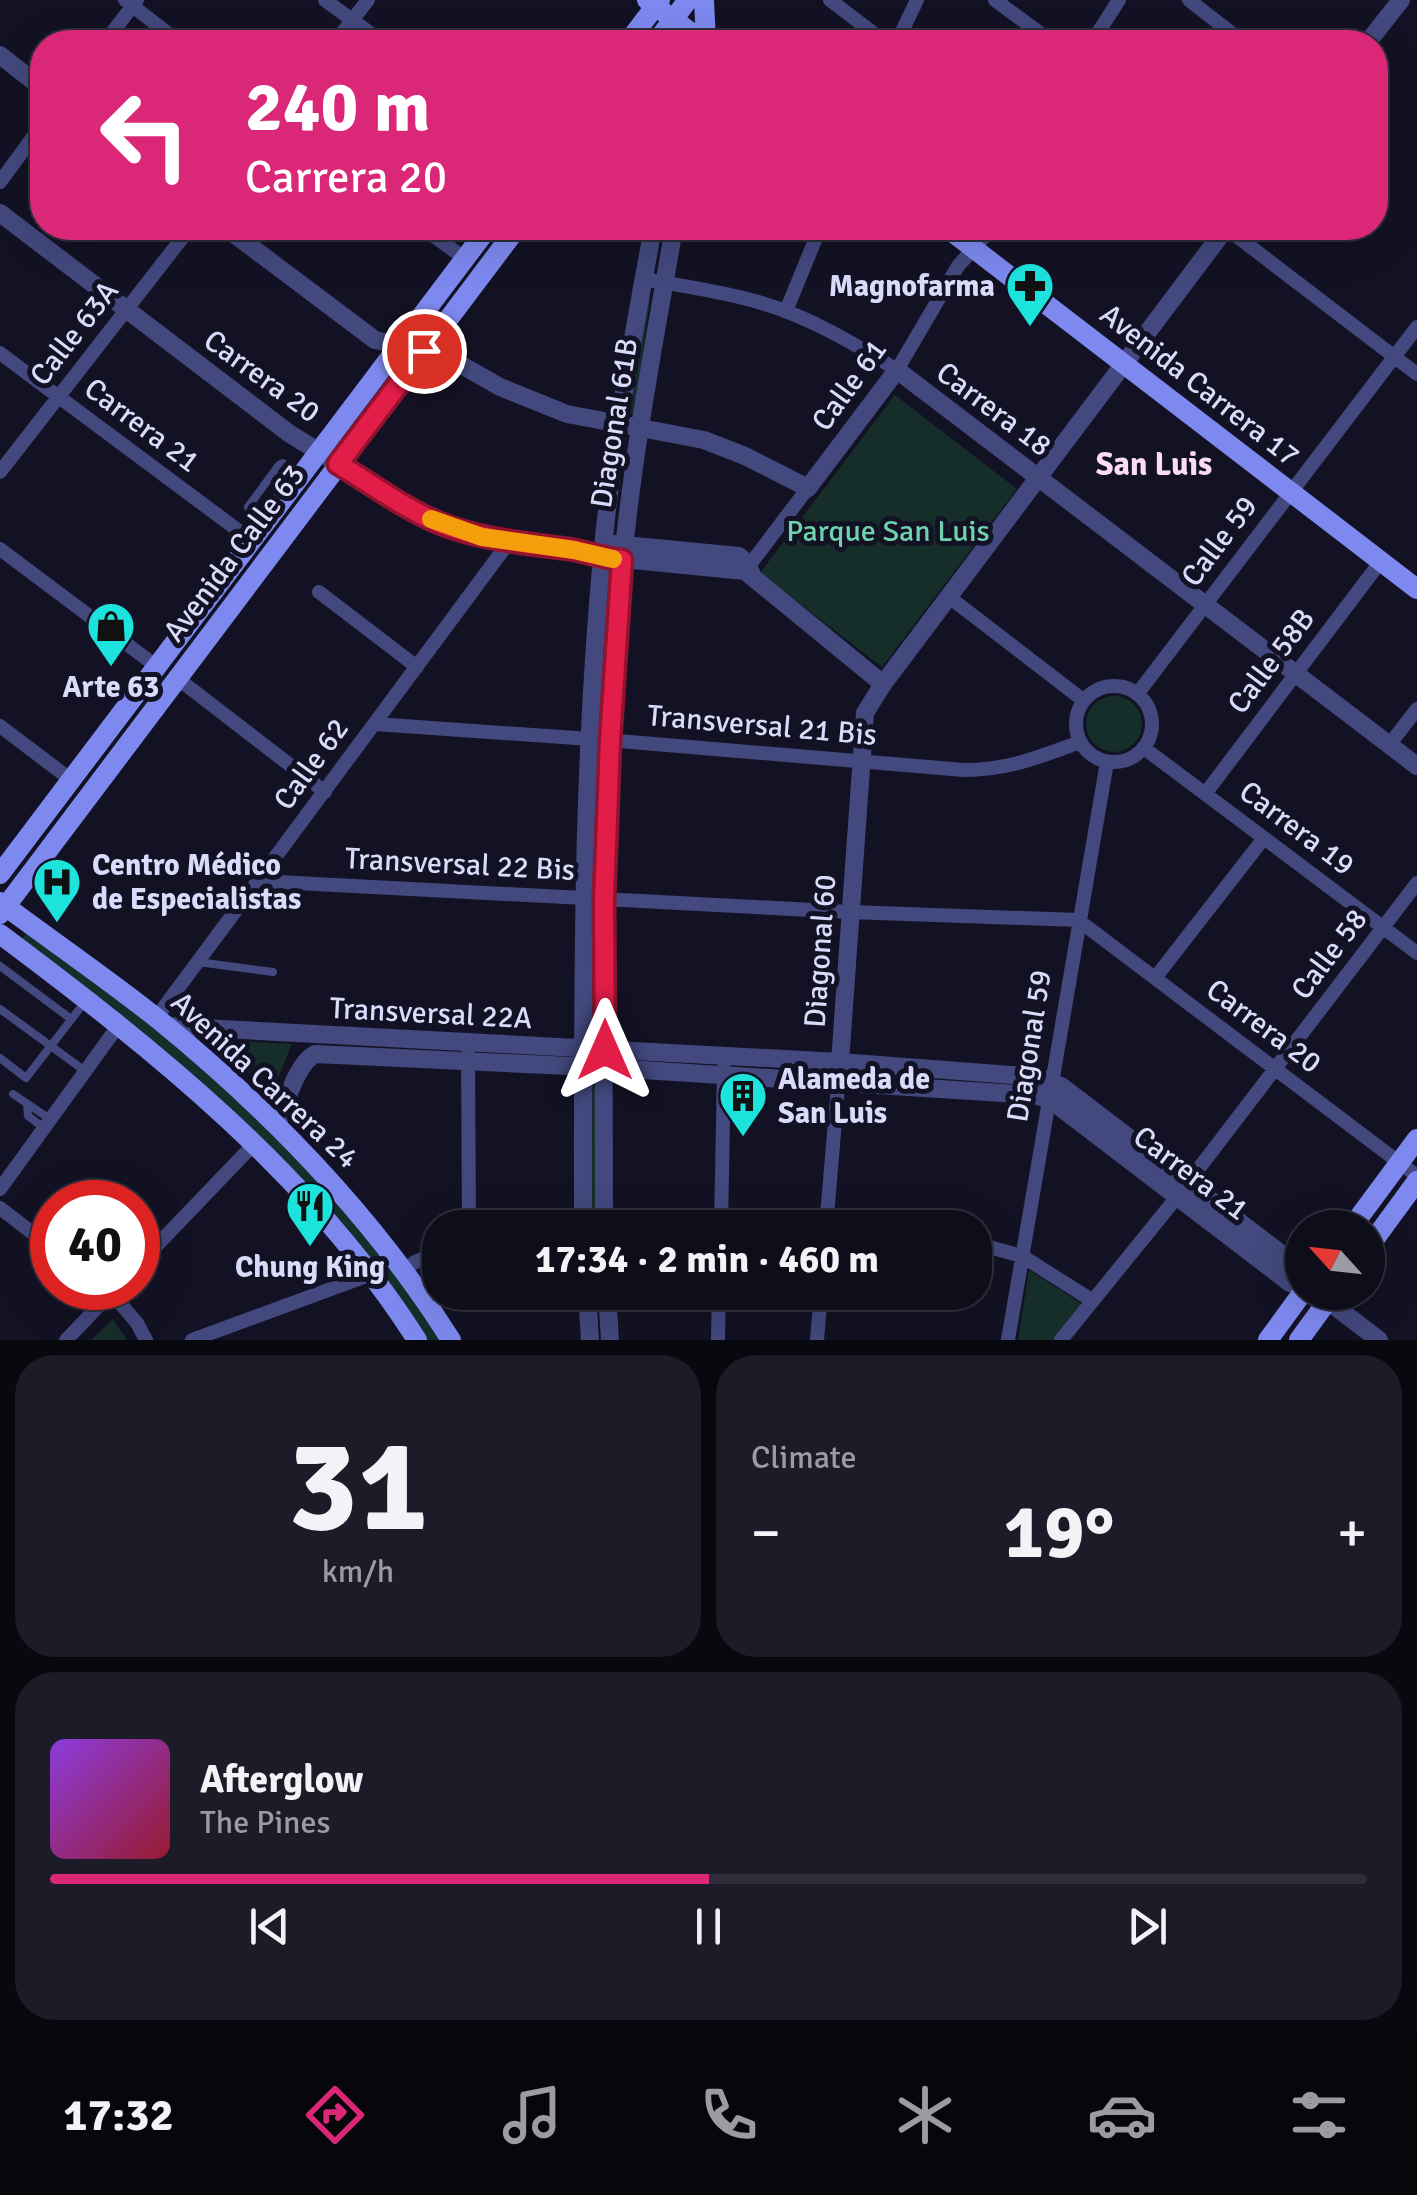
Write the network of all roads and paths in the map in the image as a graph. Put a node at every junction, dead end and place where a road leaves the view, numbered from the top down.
1 (326, 0) edge
2 (368, 0) edge
3 (688, 0) edge
4 (704, 0) edge
5 (830, 0) edge
6 (917, 0) edge
7 (995, 0) edge
8 (1119, 0) edge
9 (1189, 0) edge
10 (1401, 0) edge
11 (131, 2) edge
12 (654, 2) edge
13 (352, 20) junction
14 (113, 30) edge
15 (165, 30) edge
16 (344, 30) edge
17 (366, 30) edge
18 (636, 30) edge
19 (685, 30) edge
20 (691, 30) edge
21 (694, 30) edge
22 (869, 30) edge
23 (903, 30) edge
24 (1036, 30) edge
25 (1100, 30) edge
26 (1228, 30) edge
27 (1377, 30) edge
28 (0, 55) edge
29 (30, 79) edge
30 (30, 141) edge
31 (0, 182) edge
32 (0, 213) edge
33 (30, 236) edge
34 (36, 240) edge
35 (181, 240) edge
36 (242, 240) edge
37 (439, 240) edge
38 (478, 240) edge
39 (507, 240) edge
40 (651, 240) edge
41 (672, 240) edge
42 (815, 240) edge
43 (961, 240) edge
44 (967, 240) edge
45 (1217, 240) edge
46 (1242, 240) edge
47 (464, 258) junction
48 (644, 279) junction
49 (664, 283) junction
50 (127, 309) junction
51 (786, 311) junction
52 (1417, 327) edge
53 (398, 346) junction
54 (424, 351) junction
55 (0, 353) edge
56 (1394, 356) junction
57 (1124, 364) junction
58 (897, 370) junction
59 (1417, 374) edge
60 (58, 397) junction
61 (618, 424) junction
62 (640, 427) junction
63 (318, 451) junction
64 (338, 464) junction
65 (0, 472) edge
66 (1038, 478) junction
67 (808, 488) junction
68 (1291, 492) junction
69 (257, 533) junction
70 (505, 547) junction
71 (0, 549) edge
72 (603, 550) junction
73 (623, 552) junction
74 (1380, 561) junction
75 (749, 572) junction
76 (1417, 588) edge
77 (320, 592) dead end
78 (949, 597) junction
79 (1205, 605) junction
80 (156, 666) junction
81 (417, 667) junction
82 (1296, 674) junction
83 (177, 678) junction
84 (883, 684) junction
85 (1138, 693) junction
86 (1083, 700) junction
87 (1417, 709) edge
88 (375, 724) junction
89 (0, 726) edge
90 (588, 738) junction
91 (610, 740) junction
92 (1080, 742) junction
93 (1390, 746) junction
94 (1144, 748) junction
95 (860, 760) junction
96 (1107, 762) junction
97 (1417, 766) edge
98 (70, 780) junction
99 (325, 792) junction
100 (1205, 794) junction
101 (1264, 838) junction
102 (0, 874) edge
103 (259, 880) junction
104 (1417, 883) edge
105 (584, 898) junction
106 (604, 899) junction
107 (2, 908) edge
108 (850, 912) junction
109 (1078, 920) junction
110 (1383, 928) junction
111 (0, 934) edge
112 (1417, 953) edge
113 (36, 962) junction
114 (198, 962) junction
115 (0, 966) edge
116 (273, 972) dead end
117 (1155, 978) junction
118 (22, 982) junction
119 (86, 1000) junction
120 (0, 1009) edge
121 (71, 1019) junction
122 (161, 1022) junction
123 (118, 1026) junction
124 (50, 1046) junction
125 (468, 1053) junction
126 (724, 1056) junction
127 (0, 1058) edge
128 (583, 1058) junction
129 (605, 1059) junction
130 (840, 1062) junction
131 (1275, 1069) junction
132 (85, 1071) junction
133 (724, 1076) junction
134 (838, 1084) junction
135 (1050, 1090) junction
136 (12, 1094) dead end
137 (47, 1124) junction
138 (277, 1124) junction
139 (1417, 1139) edge
140 (254, 1144) junction
141 (1411, 1173) edge
142 (0, 1189) edge
143 (1182, 1190) junction
144 (0, 1208) edge
145 (469, 1210) edge
146 (583, 1210) edge
147 (604, 1210) edge
148 (721, 1210) edge
149 (828, 1210) edge
150 (1371, 1210) edge
151 (1385, 1218) edge
152 (30, 1231) edge
153 (160, 1242) edge
154 (992, 1248) edge
155 (1022, 1256) junction
156 (1285, 1258) edge
157 (422, 1259) edge
158 (404, 1270) junction
159 (372, 1274) junction
160 (1285, 1278) edge
161 (1093, 1300) junction
162 (92, 1310) edge
163 (127, 1310) edge
164 (588, 1310) edge
165 (608, 1310) edge
166 (719, 1310) edge
167 (820, 1310) edge
168 (1289, 1310) edge
169 (1317, 1310) edge
170 (1344, 1310) edge
171 (66, 1340) edge
172 (146, 1340) edge
173 (192, 1340) edge
174 (417, 1340) edge
175 (451, 1340) edge
176 (590, 1340) edge
177 (610, 1340) edge
178 (718, 1340) edge
179 (818, 1340) edge
180 (1008, 1340) edge
181 (1061, 1340) edge
182 (1268, 1340) edge
183 (1299, 1340) edge
184 (1379, 1340) edge

1 - 13 street
2 - 13 street
3 - 20 main road
4 - 21 main road
5 - 22 street
6 - 23 street
7 - 24 street
8 - 25 street
9 - 26 street
10 - 27 street
11 - 14 street
11 - 15 street
12 - 18 main road
12 - 19 main road
13 - 16 street
13 - 17 street
28 - 29 street
30 - 31 street
32 - 33 street, Carrera 20
34 - 50 street, Carrera 20
35 - 50 street, Calle 63A
36 - 53 street
37 - 47 street
38 - 47 main road, Avenida Calle 63
39 - 54 main road, Avenida Calle 63
40 - 48 street, Diagonal 61B
41 - 49 street, Diagonal 61B
42 - 51 street
43 - 58 street, Calle 61
44 - 57 main road, Avenida Carrera 17
45 - 57 street, Diagonal 60
46 - 56 street
47 - 53 main road, Avenida Calle 63
48 - 49 street, Carrera 18
48 - 61 street, Diagonal 61B
49 - 51 street, Carrera 18
49 - 62 street, Diagonal 61B
50 - 60 street, Calle 63A
50 - 63 street, Carrera 20
51 - 58 street, Carrera 18
52 - 56 street, Calle 59
53 - 54 street
53 - 63 main road, Avenida Calle 63
54 - 61 street
54 - 64 main road, Avenida Calle 63
55 - 60 street, Carrera 21
56 - 59 street
56 - 68 street, Calle 59
57 - 66 street, Diagonal 60
57 - 68 main road, Avenida Carrera 17
58 - 66 street, Carrera 18
58 - 67 street, Calle 61
60 - 65 street, Calle 63A
60 - 69 street, Carrera 21
61 - 62 street
61 - 72 street, Diagonal 61B
62 - 67 street
62 - 73 street, Diagonal 61B
63 - 64 street, Carrera 20
63 - 69 main road, Avenida Calle 63
64 - 70 street, Carrera 20
64 - 83 main road, Avenida Calle 63
66 - 78 street, Diagonal 60
66 - 79 street, Carrera 18
67 - 75 street, Calle 61
68 - 74 main road, Avenida Carrera 17
68 - 79 street, Calle 59
69 - 80 main road, Avenida Calle 63
70 - 72 street, Carrera 20
70 - 81 street, Calle 62
71 - 80 street
72 - 73 street, Carrera 20
72 - 90 street, Diagonal 61B
73 - 75 street, Carrera 20
73 - 91 street, Diagonal 61B
74 - 76 main road, Avenida Carrera 17
74 - 82 street, Calle 58B
75 - 84 street
77 - 81 street
78 - 84 street, Diagonal 60
78 - 86 street
79 - 82 street, Carrera 18
79 - 85 street, Calle 59
80 - 98 main road, Avenida Calle 63
81 - 88 street, Calle 62
82 - 93 street, Carrera 18
82 - 100 street, Calle 58B
83 - 99 street
83 - 107 main road, Avenida Calle 63
84 - 95 street, Diagonal 60
85 - 86 street
85 - 94 street
86 - 92 street
87 - 93 street
88 - 90 street, Transversal 21 Bis
88 - 99 street, Calle 62
89 - 98 street
90 - 91 street, Transversal 21 Bis
90 - 105 street, Diagonal 61B
91 - 95 street, Transversal 21 Bis
91 - 106 street, Diagonal 61B
92 - 95 street, Transversal 21 Bis
92 - 96 street
93 - 97 street, Carrera 18
94 - 96 street
94 - 100 street, Carrera 19
95 - 108 street, Diagonal 60
96 - 109 street, Diagonal 59
98 - 102 main road, Avenida Calle 63
99 - 103 street, Calle 62
100 - 101 street, Carrera 19
101 - 110 street, Carrera 19
101 - 117 street
103 - 105 street, Transversal 22 Bis
103 - 114 street, Calle 62
104 - 110 street, Calle 58
105 - 106 street, Transversal 22 Bis
105 - 128 street, Diagonal 61B
106 - 108 street, Transversal 22 Bis
106 - 129 street, Diagonal 61B
107 - 122 main road, Avenida Carrera 24
108 - 109 street, Transversal 22 Bis
108 - 130 street, Diagonal 60
109 - 117 street, Carrera 20
109 - 135 street, Diagonal 59
110 - 112 street, Carrera 19
110 - 131 street, Calle 58
111 - 113 main road, Avenida Carrera 24
113 - 118 lane
113 - 119 main road, Avenida Carrera 24
114 - 116 lane
114 - 122 street, Calle 62
115 - 118 lane
117 - 131 street, Carrera 20
118 - 121 lane
119 - 121 lane
119 - 123 main road, Avenida Carrera 24
120 - 124 lane
121 - 124 lane
122 - 125 street, Transversal 22A
122 - 138 main road, Avenida Carrera 24
123 - 132 street
123 - 140 main road, Avenida Carrera 24
124 - 127 lane
124 - 132 lane
125 - 128 street, Transversal 22A
125 - 138 street, Transversal 22A
125 - 145 street
126 - 129 street, Transversal 22A
126 - 130 street, Transversal 22A
126 - 133 street
128 - 129 street, Transversal 22A
128 - 146 street, Diagonal 61B
129 - 133 street, Transversal 22A
129 - 147 street, Diagonal 61B
130 - 134 street, Diagonal 60
130 - 135 street, Transversal 22A
131 - 141 street, Carrera 20
131 - 143 street, Calle 58
132 - 137 street
133 - 134 street, Transversal 22A
133 - 148 street
134 - 135 street, Transversal 22A
134 - 149 street, Diagonal 60
135 - 143 street, Carrera 21
135 - 155 street, Diagonal 59
136 - 137 lane
137 - 142 street
138 - 158 main road, Avenida Carrera 24
139 - 141 main road
140 - 153 street
140 - 159 main road, Avenida Carrera 24
141 - 150 main road
141 - 151 main road
143 - 156 street, Carrera 21
143 - 160 street, Carrera 21
143 - 161 street, Calle 58
144 - 152 street
154 - 155 street
155 - 161 street
155 - 180 street, Diagonal 59
157 - 158 street
158 - 175 main road, Avenida Carrera 24
159 - 173 street
159 - 174 main road, Avenida Carrera 24
161 - 181 street, Calle 58
162 - 171 street
163 - 172 street
164 - 176 street
165 - 177 street
166 - 178 street
167 - 179 street
168 - 182 main road
169 - 183 main road
170 - 184 street

